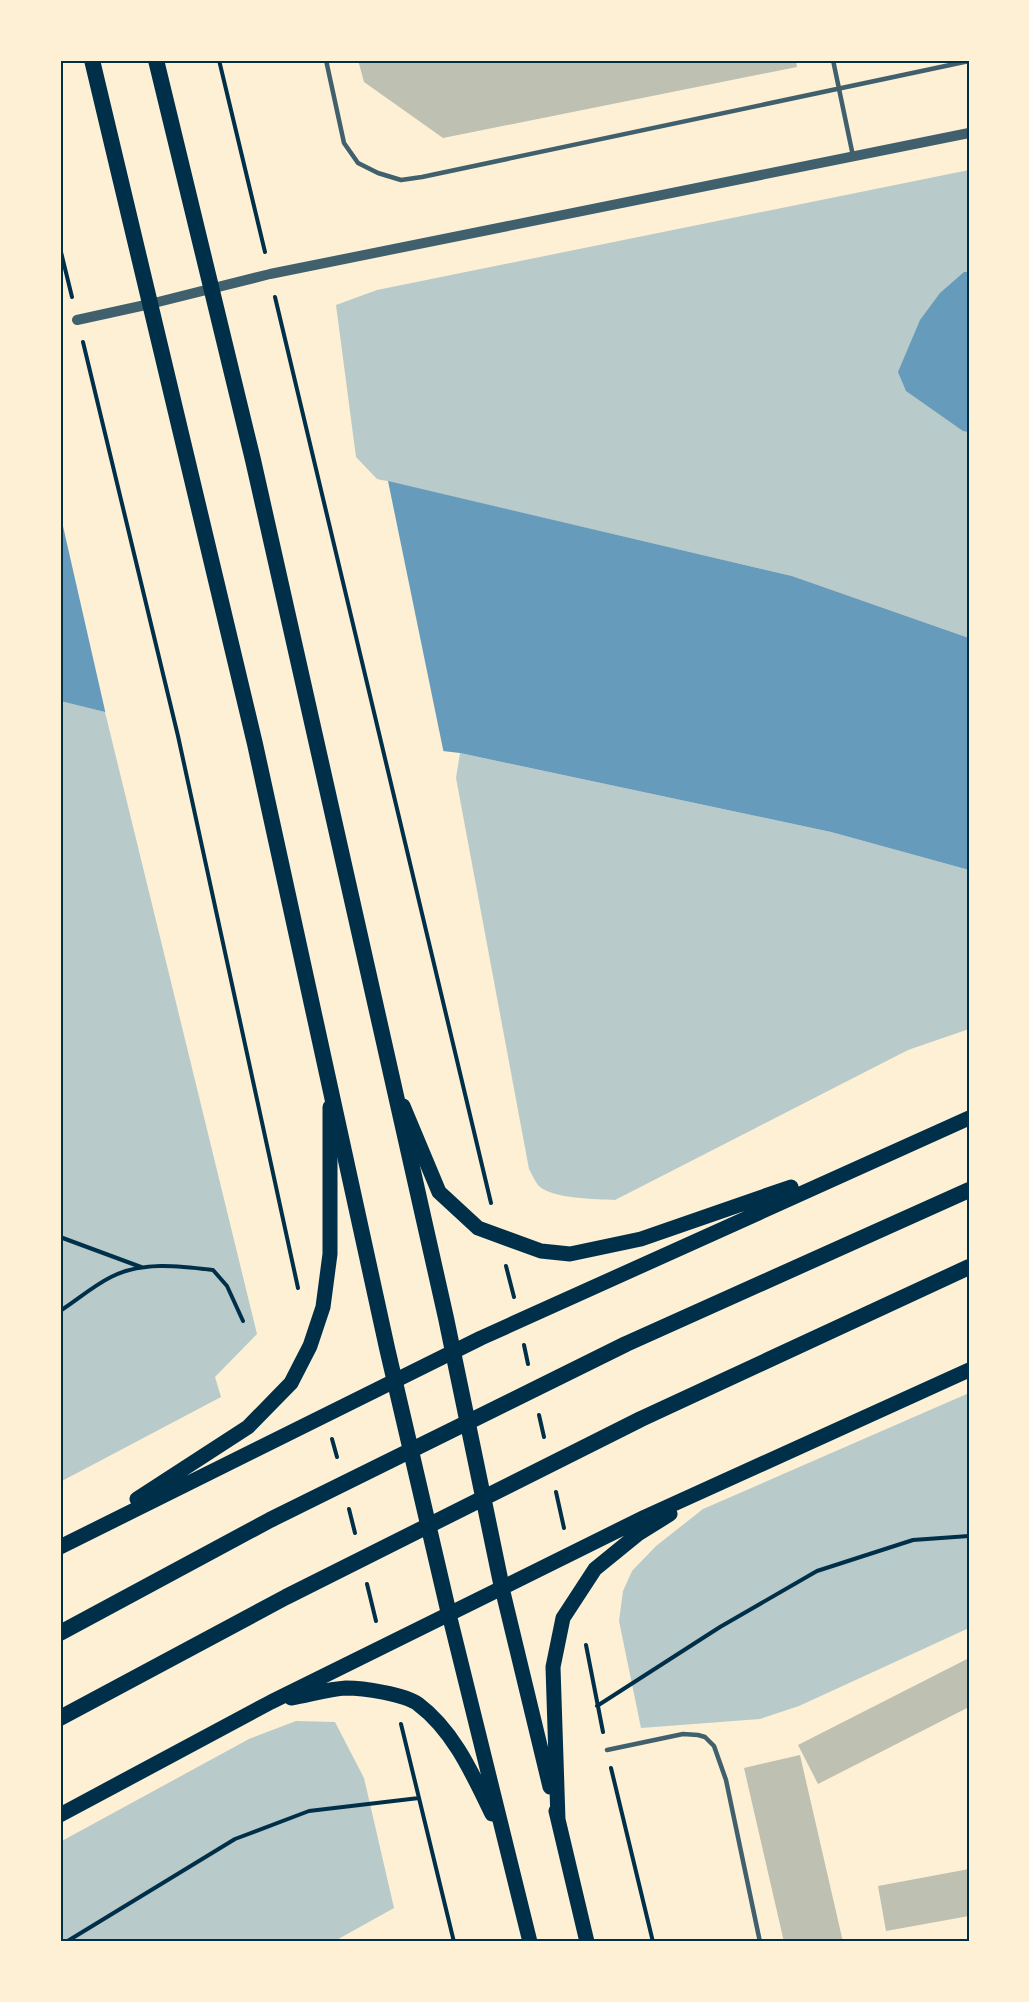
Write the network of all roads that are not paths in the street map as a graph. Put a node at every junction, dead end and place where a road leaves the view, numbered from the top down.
1 (92, 60) edge
2 (156, 60) edge
3 (326, 60) edge
4 (833, 60) edge
5 (969, 62) edge
6 (839, 90) junction
7 (969, 133) edge
8 (853, 156) junction
9 (210, 288) junction
10 (150, 304) junction
11 (77, 320) road end
12 (394, 1084) junction
13 (330, 1086) junction
14 (969, 1118) edge
15 (882, 1156) junction
16 (969, 1190) edge
17 (969, 1267) edge
18 (453, 1351) junction
19 (969, 1370) edge
20 (395, 1381) junction
21 (718, 1484) junction
22 (78, 1538) junction
23 (60, 1547) edge
24 (502, 1588) junction
25 (449, 1614) junction
26 (60, 1633) edge
27 (271, 1702) junction
28 (60, 1718) edge
29 (607, 1750) dead end
30 (60, 1815) edge
31 (558, 1820) junction
32 (506, 1843) junction
33 (530, 1942) edge
34 (587, 1942) edge
35 (760, 1942) edge

1 - 10 highway
2 - 9 highway
3 - 6 lane
4 - 6 lane
5 - 6 lane
6 - 8 lane
7 - 8 street
8 - 9 street
9 - 10 street
9 - 12 highway
10 - 11 street
10 - 13 highway
12 - 15 main road
12 - 18 highway
13 - 20 highway
13 - 22 main road
14 - 15 main road
15 - 18 main road
16 - 26 highway
17 - 28 highway
18 - 20 main road
18 - 24 highway
19 - 21 main road
20 - 22 main road
20 - 25 highway
21 - 24 main road
21 - 31 main road
22 - 23 main road
24 - 25 main road
24 - 31 main road
25 - 27 main road
25 - 32 main road
27 - 30 main road
27 - 32 main road
29 - 35 lane
31 - 34 main road
32 - 33 main road

